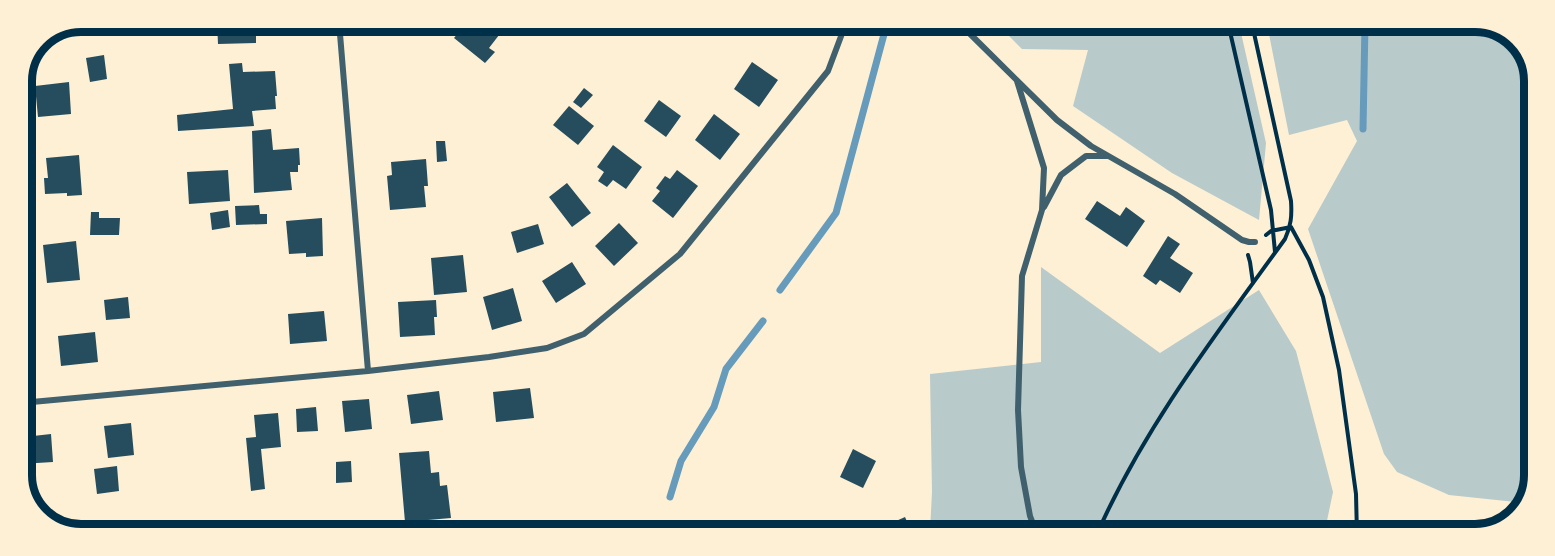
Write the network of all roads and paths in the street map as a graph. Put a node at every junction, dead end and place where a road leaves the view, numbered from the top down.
1 (340, 32) edge
2 (843, 32) edge
3 (968, 32) edge
4 (1230, 32) edge
5 (1254, 32) edge
6 (1017, 81) junction
7 (1111, 156) junction
8 (1042, 210) junction
9 (1291, 227) junction
10 (1242, 240) junction
11 (1256, 242) joint
12 (1275, 253) junction
13 (1253, 284) junction
14 (368, 371) junction
15 (32, 402) edge
16 (1033, 524) edge
17 (1101, 524) edge
18 (1357, 524) edge

1 - 14 street
2 - 14 street
3 - 6 street
4 - 12 path
5 - 9 path
6 - 7 street
6 - 8 street
7 - 8 street
7 - 10 street
8 - 16 street
9 - 11 path
9 - 12 path
9 - 18 path
10 - 11 street
10 - 13 path
12 - 13 path
13 - 17 path
14 - 15 street

